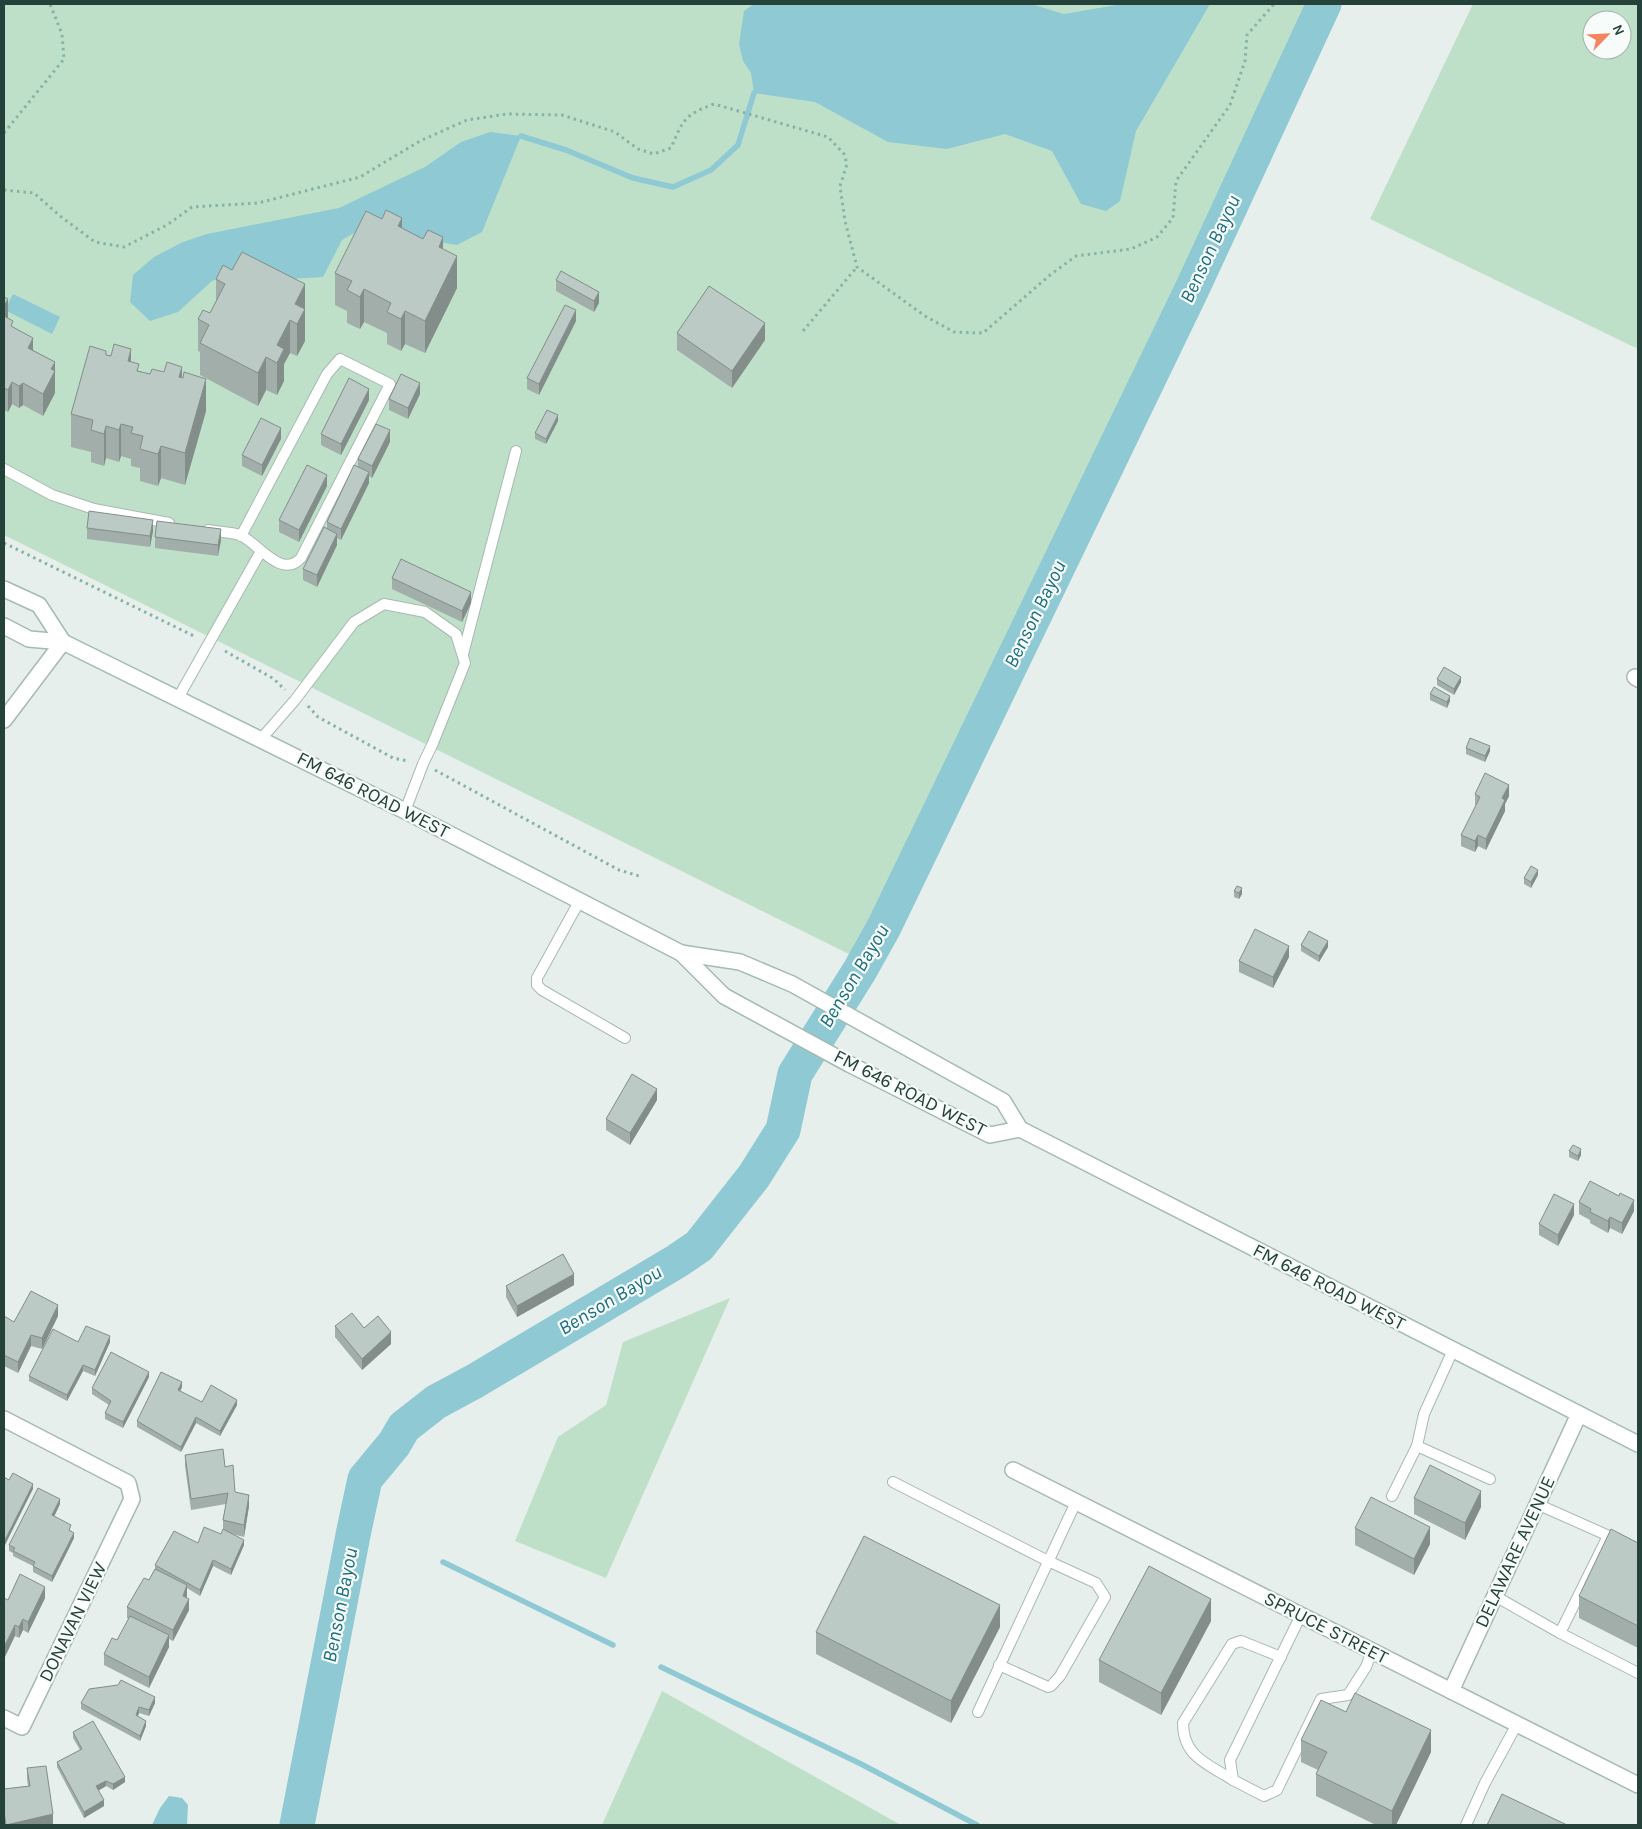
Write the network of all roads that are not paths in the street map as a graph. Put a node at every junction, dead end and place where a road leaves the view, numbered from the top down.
1 (516, 451) dead end
2 (4, 469) edge
3 (184, 526) edge
4 (202, 529) edge
5 (241, 536) junction
6 (261, 551) junction
7 (4, 589) edge
8 (4, 626) edge
9 (63, 642) junction
10 (463, 655) junction
11 (178, 698) junction
12 (4, 720) edge
13 (261, 739) junction
14 (405, 811) junction
15 (580, 900) junction
16 (682, 953) junction
17 (625, 1038) dead end
18 (1020, 1129) junction
19 (1453, 1350) junction
20 (1579, 1414) junction
21 (4, 1419) edge
22 (1638, 1444) edge
23 (1417, 1446) junction
24 (1014, 1470) dead end
25 (1490, 1480) dead end
26 (893, 1482) dead end
27 (1392, 1496) dead end
28 (1076, 1502) junction
29 (1537, 1504) junction
30 (1608, 1536) junction
31 (1638, 1549) edge
32 (1048, 1562) junction
33 (1495, 1596) junction
34 (1301, 1615) junction
35 (1560, 1633) junction
36 (1372, 1651) junction
37 (1281, 1657) junction
38 (999, 1665) junction
39 (1638, 1673) edge
40 (1451, 1691) junction
41 (978, 1712) dead end
42 (4, 1718) edge
43 (1517, 1724) junction
44 (1233, 1780) junction
45 (1638, 1786) edge
46 (1466, 1825) edge

1 - 10 lane
2 - 3 lane
4 - 5 lane
5 - 6 lane
5 - 6 lane
6 - 11 lane
7 - 9 main road
8 - 9 main road, FM 646 ROAD WEST
9 - 11 main road, FM 646 ROAD WEST
9 - 12 main road
10 - 13 lane
10 - 14 lane
11 - 13 main road, FM 646 ROAD WEST
13 - 14 main road, FM 646 ROAD WEST
14 - 15 main road, FM 646 ROAD WEST
15 - 16 main road, FM 646 ROAD WEST
15 - 17 lane
16 - 18 main road, FM 646 ROAD WEST
16 - 18 main road, FM 646 ROAD WEST
18 - 19 main road, FM 646 ROAD WEST
19 - 20 main road, FM 646 ROAD WEST
19 - 23 lane
20 - 22 main road, FM 646 ROAD WEST
20 - 29 main road, DELAWARE AVENUE
21 - 42 main road, DONAVAN VIEW
23 - 25 lane
23 - 27 lane
24 - 28 main road, SPRUCE STREET
26 - 32 lane
28 - 32 lane
28 - 34 main road, SPRUCE STREET
29 - 30 lane
29 - 33 main road, DELAWARE AVENUE
30 - 31 lane
30 - 35 lane
32 - 38 lane
32 - 38 lane
33 - 35 lane
33 - 40 main road, DELAWARE AVENUE
34 - 36 main road, SPRUCE STREET
34 - 37 lane
35 - 39 lane
36 - 40 main road, SPRUCE STREET
36 - 44 lane
37 - 44 lane
37 - 44 lane
38 - 41 lane
40 - 43 main road, SPRUCE STREET
43 - 45 main road, SPRUCE STREET
43 - 46 lane

